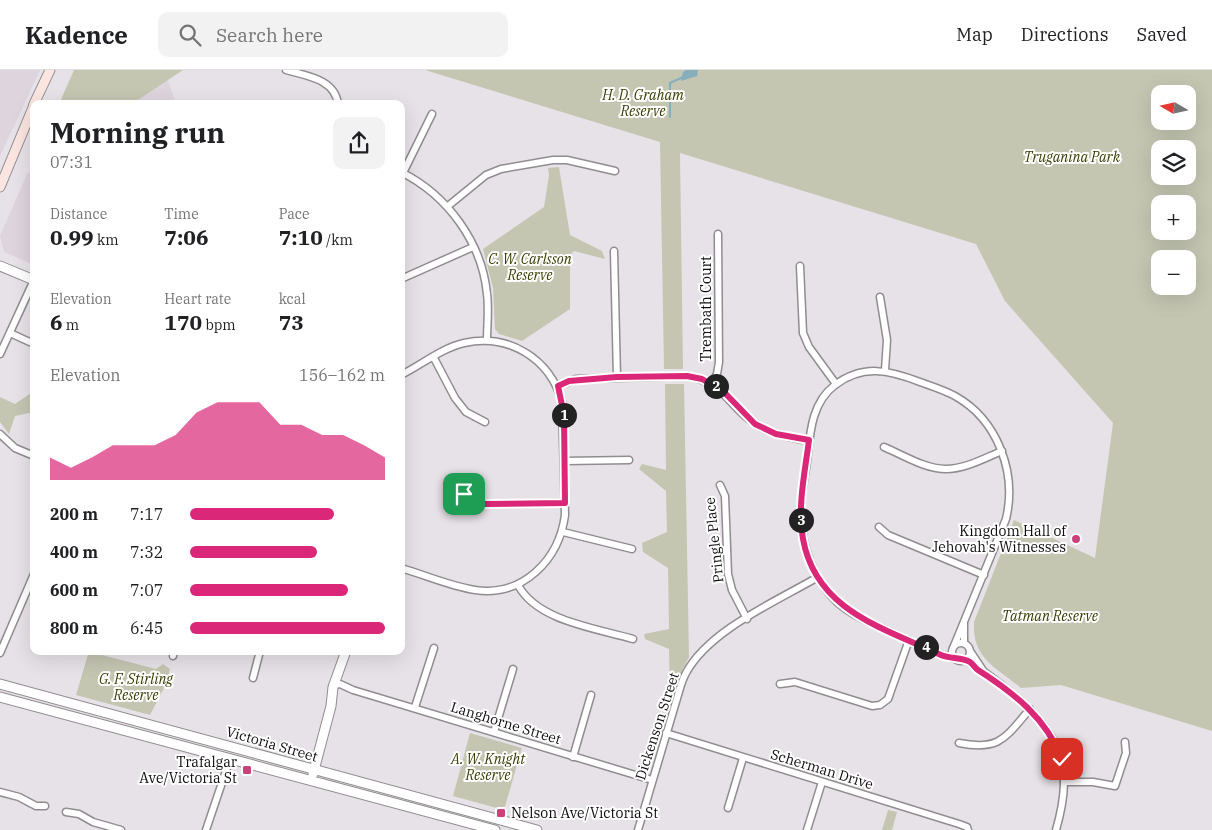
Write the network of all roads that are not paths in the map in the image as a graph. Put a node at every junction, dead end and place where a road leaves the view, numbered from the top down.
1 (50, 70) edge
2 (286, 70) edge
3 (36, 100) edge
4 (338, 100) edge
5 (30, 114) edge
6 (432, 114) dead end
7 (18, 140) junction
8 (405, 166) edge
9 (615, 171) dead end
10 (0, 172) edge
11 (405, 174) edge
12 (0, 187) edge
13 (448, 206) junction
14 (718, 234) dead end
15 (473, 246) junction
16 (614, 251) dead end
17 (2, 265) edge
18 (800, 266) dead end
19 (405, 277) edge
20 (30, 278) edge
21 (30, 289) edge
22 (880, 297) dead end
23 (10, 333) junction
24 (487, 340) junction
25 (30, 342) edge
26 (0, 354) edge
27 (434, 358) junction
28 (885, 370) junction
29 (405, 373) edge
30 (617, 377) junction
31 (712, 383) junction
32 (836, 384) junction
33 (558, 386) junction
34 (485, 422) dead end
35 (0, 434) edge
36 (809, 440) junction
37 (884, 447) dead end
38 (1002, 451) junction
39 (30, 454) edge
40 (629, 460) dead end
41 (565, 461) junction
42 (720, 485) dead end
43 (464, 494) dead end
44 (565, 503) junction
45 (879, 527) dead end
46 (563, 532) junction
47 (632, 549) dead end
48 (405, 569) edge
49 (984, 575) junction
50 (818, 577) junction
51 (30, 583) edge
52 (518, 585) junction
53 (747, 619) junction
54 (964, 623) junction
55 (633, 639) dead end
56 (909, 640) junction
57 (964, 643) junction
58 (434, 648) dead end
59 (953, 648) junction
60 (934, 650) junction
61 (970, 651) junction
62 (0, 653) edge
63 (259, 655) edge
64 (345, 655) edge
65 (956, 659) junction
66 (964, 660) junction
67 (513, 669) dead end
68 (985, 673) junction
69 (253, 678) dead end
70 (0, 684) edge
71 (780, 684) dead end
72 (338, 686) junction
73 (591, 695) dead end
74 (0, 697) edge
75 (415, 708) junction
76 (1030, 709) junction
77 (494, 732) junction
78 (666, 734) junction
79 (1124, 742) dead end
80 (959, 743) dead end
81 (234, 747) junction
82 (573, 756) junction
83 (743, 758) junction
84 (230, 759) junction
85 (314, 770) junction
86 (652, 780) junction
87 (311, 781) junction
88 (822, 782) junction
89 (1064, 782) junction
90 (0, 792) edge
91 (45, 806) dead end
92 (728, 808) dead end
93 (66, 812) dead end
94 (521, 828) edge
95 (121, 830) edge
96 (206, 830) edge
97 (495, 830) edge
98 (537, 830) edge
99 (638, 830) edge
100 (807, 830) edge
101 (968, 830) edge
102 (1056, 830) edge

1 - 3 main road
2 - 4 street
5 - 7 main road
6 - 8 street
7 - 10 main road
7 - 12 main road
9 - 13 street
11 - 13 street
13 - 15 street
14 - 31 street, Trembath Court
15 - 19 street
15 - 24 street
16 - 30 street
17 - 20 street
18 - 32 street
21 - 23 street
22 - 28 street
23 - 25 street
23 - 26 street
24 - 27 street
24 - 33 street
27 - 29 street
27 - 34 street
28 - 32 street
28 - 38 street
30 - 31 street
30 - 33 street
31 - 36 street
32 - 36 street
33 - 41 street
35 - 39 street
36 - 50 street
37 - 38 street
38 - 49 street
40 - 41 street
41 - 44 street
42 - 53 street, Pringle Place
43 - 44 street
44 - 46 street
45 - 49 street
46 - 47 street
46 - 52 street
48 - 52 street
49 - 54 street
50 - 53 street, Dickenson Street
50 - 56 street
51 - 62 street
52 - 55 street
53 - 78 street, Dickenson Street
54 - 57 street
54 - 59 street
56 - 60 street
56 - 71 street
57 - 59 street
57 - 61 street
58 - 75 street
59 - 60 street
59 - 65 street
60 - 65 street
61 - 66 street
61 - 68 street
63 - 69 street
64 - 72 street
65 - 66 street
66 - 68 street
67 - 77 street
68 - 76 street
70 - 81 street, Victoria Street
72 - 75 street, Langhorne Street
72 - 85 street
73 - 82 street
74 - 84 street, Victoria Street
75 - 77 street, Langhorne Street
76 - 80 street
76 - 89 street
77 - 82 street, Langhorne Street
78 - 83 street, Scherman Drive
78 - 86 street, Dickenson Street
79 - 89 street
81 - 84 street
81 - 85 street, Victoria Street
82 - 86 street, Langhorne Street
83 - 88 street, Scherman Drive
83 - 92 street
84 - 87 street, Victoria Street
84 - 96 street
85 - 87 street
85 - 94 street, Victoria Street
86 - 99 street, Dickenson Street
87 - 97 street, Victoria Street
88 - 100 street
88 - 101 street, Scherman Drive
89 - 102 street
90 - 91 street
93 - 95 street
94 - 98 street, Victoria Street

